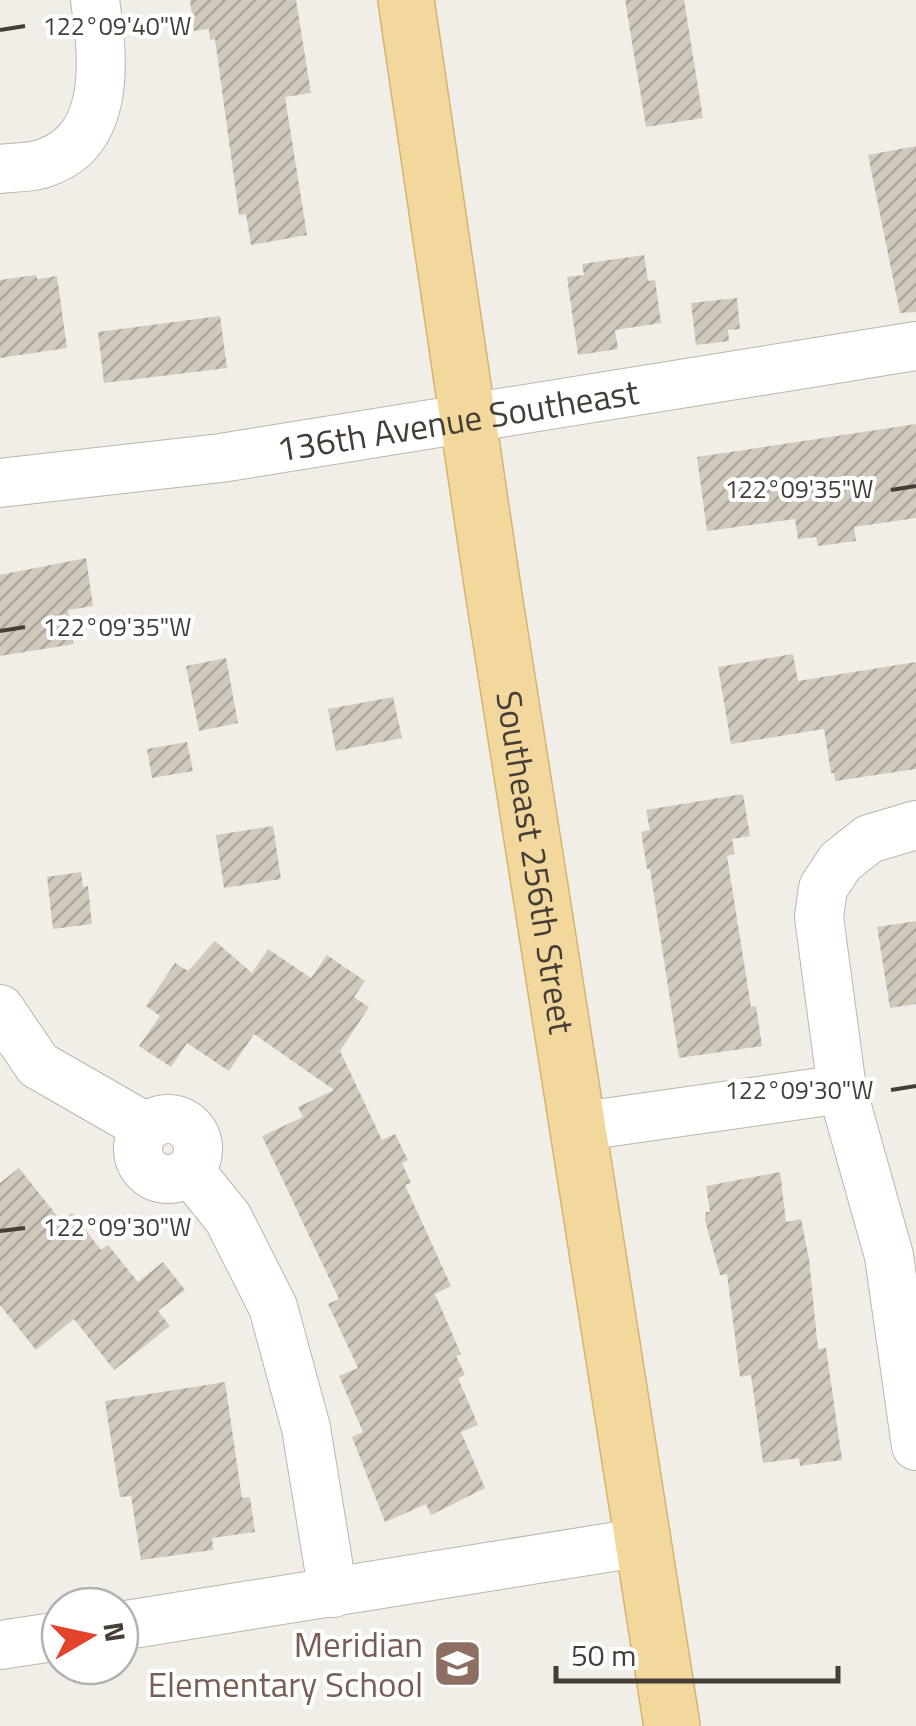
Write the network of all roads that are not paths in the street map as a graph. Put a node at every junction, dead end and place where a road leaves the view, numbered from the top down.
1 (95, 0) edge
2 (406, 0) edge
3 (0, 170) edge
4 (916, 346) edge
5 (467, 418) junction
6 (0, 483) edge
7 (916, 825) edge
8 (0, 1009) edge
9 (842, 1089) junction
10 (576, 1126) junction
11 (903, 1254) edge
12 (916, 1446) edge
13 (643, 1542) junction
14 (333, 1593) junction
15 (140, 1623) edge
16 (40, 1639) edge
17 (0, 1645) edge
18 (672, 1726) edge

1 - 3 street
2 - 5 main road, Southeast 256th Street
4 - 5 street, 136th Avenue Southeast
5 - 6 street, 136th Avenue Southeast
5 - 10 main road, Southeast 256th Street
7 - 9 street
8 - 14 street
9 - 10 street
9 - 11 street
10 - 13 main road, Southeast 256th Street
11 - 12 street
13 - 14 street
13 - 18 main road, Southeast 256th Street
14 - 15 street
16 - 17 street

